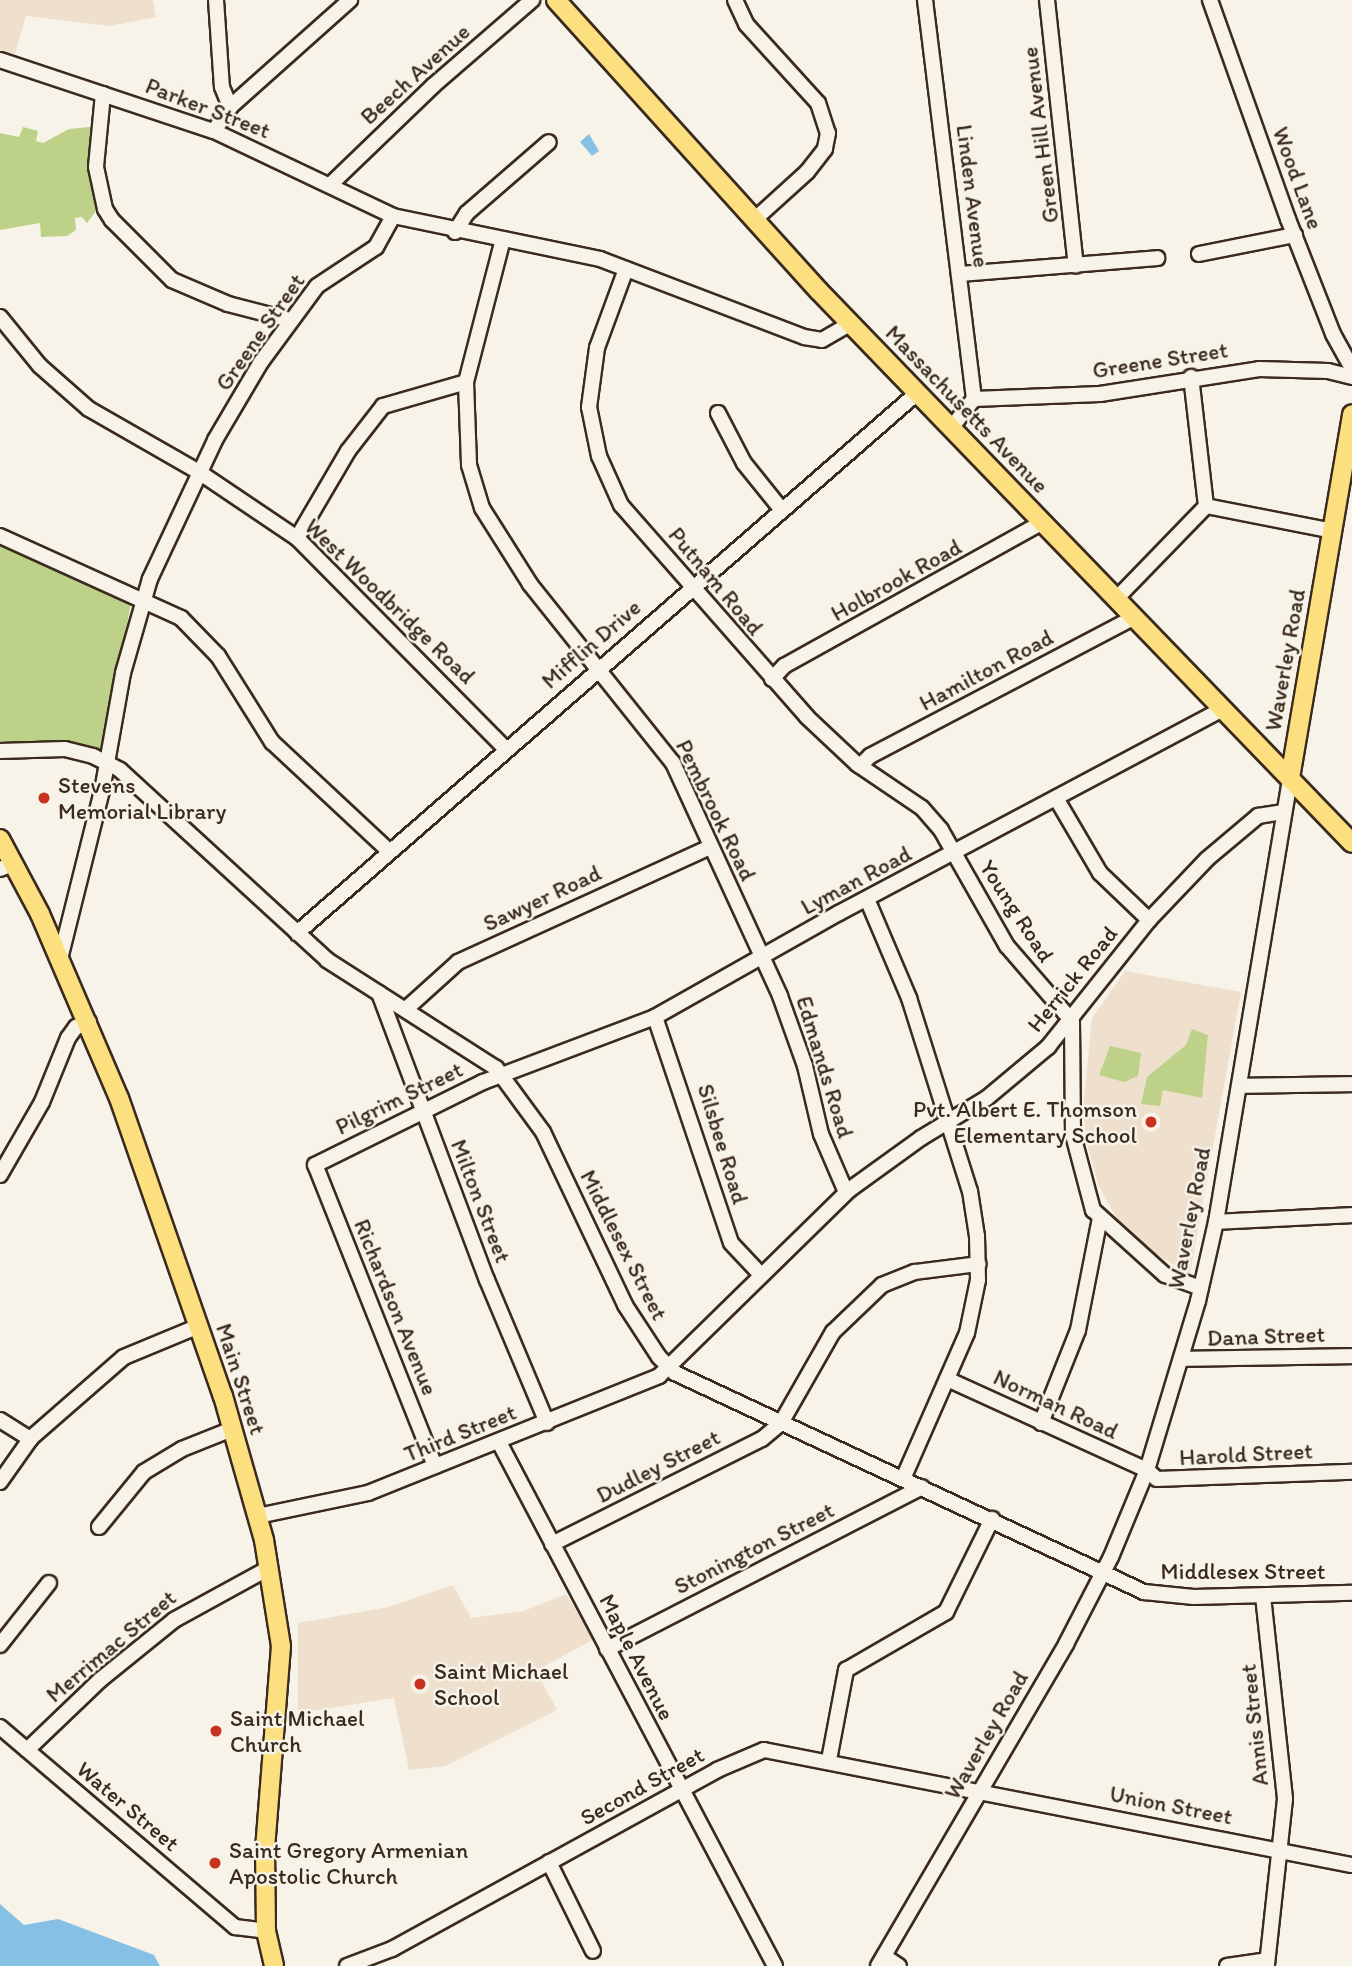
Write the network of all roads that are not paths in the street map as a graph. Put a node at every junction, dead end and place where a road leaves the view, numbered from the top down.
1 (216, 0) edge
2 (350, 0) edge
3 (532, 0) edge
4 (556, 0) edge
5 (735, 0) edge
6 (925, 0) edge
7 (1047, 0) edge
8 (1210, 0) edge
9 (0, 60) edge
10 (103, 94) junction
11 (230, 107) junction
12 (214, 131) junction
13 (549, 142) dead end
14 (330, 185) junction
15 (393, 216) junction
16 (754, 220) junction
17 (455, 232) junction
18 (1295, 235) junction
19 (503, 239) junction
20 (1199, 254) dead end
21 (1157, 258) dead end
22 (1076, 265) junction
23 (626, 269) junction
24 (960, 274) junction
25 (0, 317) edge
26 (290, 320) junction
27 (850, 324) junction
28 (1352, 368) edge
29 (1191, 377) junction
30 (1352, 377) edge
31 (466, 382) junction
32 (918, 393) junction
33 (974, 399) junction
34 (718, 413) dead end
35 (1352, 414) edge
36 (952, 427) junction
37 (199, 472) junction
38 (1347, 484) edge
39 (1206, 506) junction
40 (781, 509) junction
41 (1042, 522) junction
42 (1333, 531) junction
43 (0, 536) edge
44 (297, 538) junction
45 (692, 587) junction
46 (1117, 598) junction
47 (142, 600) junction
48 (1135, 617) junction
49 (597, 669) junction
50 (772, 678) junction
51 (1223, 709) junction
52 (506, 749) junction
53 (0, 751) edge
54 (108, 763) junction
55 (860, 766) junction
56 (1290, 778) junction
57 (1055, 799) junction
58 (1284, 812) junction
59 (0, 839) edge
60 (1352, 843) edge
61 (710, 847) junction
62 (389, 851) junction
63 (955, 855) junction
64 (7, 867) edge
65 (867, 899) junction
66 (1149, 920) junction
67 (297, 933) junction
68 (762, 956) junction
69 (60, 959) junction
70 (379, 993) junction
71 (406, 1009) junction
72 (655, 1017) junction
73 (1072, 1021) junction
74 (89, 1022) junction
75 (503, 1076) junction
76 (1352, 1084) edge
77 (1239, 1086) junction
78 (422, 1112) junction
79 (947, 1123) junction
80 (315, 1165) joint
81 (0, 1175) edge
82 (846, 1192) junction
83 (1352, 1214) edge
84 (1100, 1218) junction
85 (1216, 1222) junction
86 (978, 1264) junction
87 (761, 1275) junction
88 (1201, 1288) junction
89 (199, 1326) junction
90 (1352, 1356) edge
91 (1181, 1359) junction
92 (669, 1367) junction
93 (947, 1379) junction
94 (0, 1420) edge
95 (547, 1423) junction
96 (781, 1423) junction
97 (1041, 1423) junction
98 (232, 1429) junction
99 (30, 1439) junction
100 (499, 1442) junction
101 (435, 1466) junction
102 (1147, 1469) junction
103 (1352, 1472) edge
104 (903, 1479) junction
105 (0, 1482) edge
106 (922, 1488) junction
107 (258, 1516) junction
108 (992, 1519) junction
109 (99, 1527) dead end
110 (552, 1544) junction
111 (270, 1568) junction
112 (1104, 1572) junction
113 (49, 1583) dead end
114 (1352, 1593) edge
115 (1263, 1595) junction
116 (0, 1645) edge
117 (607, 1649) junction
118 (0, 1727) edge
119 (27, 1751) junction
120 (829, 1760) junction
121 (982, 1790) junction
122 (680, 1791) junction
123 (1277, 1849) junction
124 (549, 1862) junction
125 (1352, 1865) edge
126 (266, 1931) junction
127 (593, 1951) dead end
128 (881, 1961) edge
129 (1267, 1963) edge
130 (274, 1966) edge
131 (347, 1966) edge
132 (775, 1966) edge
133 (899, 1966) edge
134 (1227, 1966) edge

1 - 11 street
2 - 11 street
3 - 14 street, Beech Avenue
4 - 16 main road, Massachusetts Avenue
5 - 16 street
6 - 24 street, Linden Avenue
7 - 22 street, Green Hill Avenue
8 - 18 street, Wood Lane
9 - 10 street, Parker Street
10 - 12 street, Parker Street
10 - 26 street
11 - 12 street
12 - 14 street, Parker Street
13 - 17 street
14 - 15 street, Parker Street
15 - 17 street
15 - 26 street, Greene Street
16 - 27 main road, Massachusetts Avenue
17 - 19 street
18 - 20 street
18 - 28 street, Wood Lane
19 - 23 street
19 - 31 street, Pembrook Road
21 - 22 street
22 - 24 street
23 - 27 street
23 - 45 street, Putnam Road
24 - 33 street, Linden Avenue
25 - 37 street, West Woodbridge Road
26 - 37 street, Greene Street
27 - 32 main road, Massachusetts Avenue
29 - 30 street, Greene Street
29 - 33 street, Greene Street
29 - 39 street
31 - 44 street
31 - 49 street, Pembrook Road
32 - 36 main road, Massachusetts Avenue
32 - 40 street, Mifflin Drive
33 - 36 street
34 - 40 street
35 - 38 main road, Waverley Road
36 - 41 main road, Massachusetts Avenue
37 - 44 street, West Woodbridge Road
37 - 47 street, Greene Street
38 - 42 main road, Waverley Road
39 - 42 street
39 - 46 street
40 - 45 street, Mifflin Drive
41 - 46 main road, Massachusetts Avenue
41 - 50 street, Holbrook Road
42 - 56 main road, Waverley Road
43 - 47 street
44 - 52 street, West Woodbridge Road
45 - 49 street, Mifflin Drive
45 - 50 street, Putnam Road
46 - 48 main road, Massachusetts Avenue
47 - 54 street, Greene Street
47 - 62 street
48 - 51 main road, Massachusetts Avenue
48 - 55 street, Hamilton Road
49 - 52 street, Mifflin Drive
49 - 61 street, Pembrook Road
50 - 55 street, Putnam Road
51 - 56 main road, Massachusetts Avenue
51 - 57 street, Lyman Road
52 - 62 street, Mifflin Drive
53 - 54 street, Middlesex Street
54 - 67 street, Middlesex Street
54 - 69 street, Greene Street
55 - 63 street, Putnam Road
56 - 58 street, Waverley Road
56 - 60 main road, Massachusetts Avenue
57 - 63 street, Lyman Road
57 - 66 street
58 - 66 street, Herrick Road
58 - 77 street, Waverley Road
59 - 64 main road, Main Street
61 - 68 street, Pembrook Road
61 - 71 street, Sawyer Road
62 - 67 street, Mifflin Drive
63 - 65 street, Lyman Road
63 - 73 street, Young Road
64 - 69 main road, Main Street
65 - 68 street, Lyman Road
65 - 79 street
66 - 73 street, Herrick Road
67 - 70 street, Middlesex Street
68 - 72 street, Lyman Road
68 - 82 street, Edmands Road
69 - 74 main road, Main Street
70 - 71 street, Middlesex Street
70 - 78 street, Milton Street
71 - 75 street, Middlesex Street
72 - 75 street, Lyman Road
72 - 87 street, Silsbee Road
73 - 79 street, Herrick Road
73 - 84 street
74 - 81 street
74 - 89 main road, Main Street
75 - 78 street, Pilgrim Street
75 - 92 street, Middlesex Street
76 - 77 street
77 - 85 street, Waverley Road
78 - 80 street, Pilgrim Street
78 - 95 street, Milton Street
79 - 82 street, Herrick Road
79 - 86 street
80 - 101 street, Richardson Avenue
82 - 87 street, Herrick Road
83 - 85 street
84 - 88 street
84 - 97 street
85 - 88 street, Waverley Road
86 - 93 street
86 - 96 street
87 - 92 street, Herrick Road
88 - 91 street, Waverley Road
89 - 98 main road, Main Street
89 - 99 street
90 - 91 street, Dana Street
91 - 102 street, Waverley Road
92 - 95 street, Third Street
92 - 96 street, Middlesex Street
93 - 97 street, Norman Road
93 - 104 street
94 - 99 street
95 - 100 street, Third Street
96 - 104 street, Middlesex Street
96 - 110 street, Dudley Street
97 - 102 street, Norman Road
98 - 107 main road, Main Street
98 - 109 street
99 - 105 street
100 - 101 street, Third Street
100 - 110 street, Maple Avenue
101 - 107 street, Third Street
102 - 103 street, Harold Street
102 - 112 street, Waverley Road
104 - 106 street, Middlesex Street
106 - 108 street, Middlesex Street
106 - 117 street, Stonington Street
107 - 111 main road, Main Street
108 - 112 street, Middlesex Street
108 - 120 street
110 - 117 street, Maple Avenue
111 - 119 street, Merrimac Street
111 - 126 main road, Main Street
112 - 115 street, Middlesex Street
112 - 121 street, Waverley Road
113 - 116 street
114 - 115 street, Middlesex Street
115 - 123 street, Annis Street
117 - 122 street, Maple Avenue
118 - 119 street, Water Street
119 - 126 street, Water Street
120 - 121 street, Second Street
120 - 122 street, Second Street
121 - 123 street, Union Street
121 - 128 street, Waverley Road
122 - 124 street, Second Street
122 - 132 street, Maple Avenue
123 - 125 street, Union Street
123 - 129 street, Annis Street
124 - 127 street
124 - 131 street, Second Street
126 - 130 main road, Main Street
128 - 133 street
129 - 134 street

